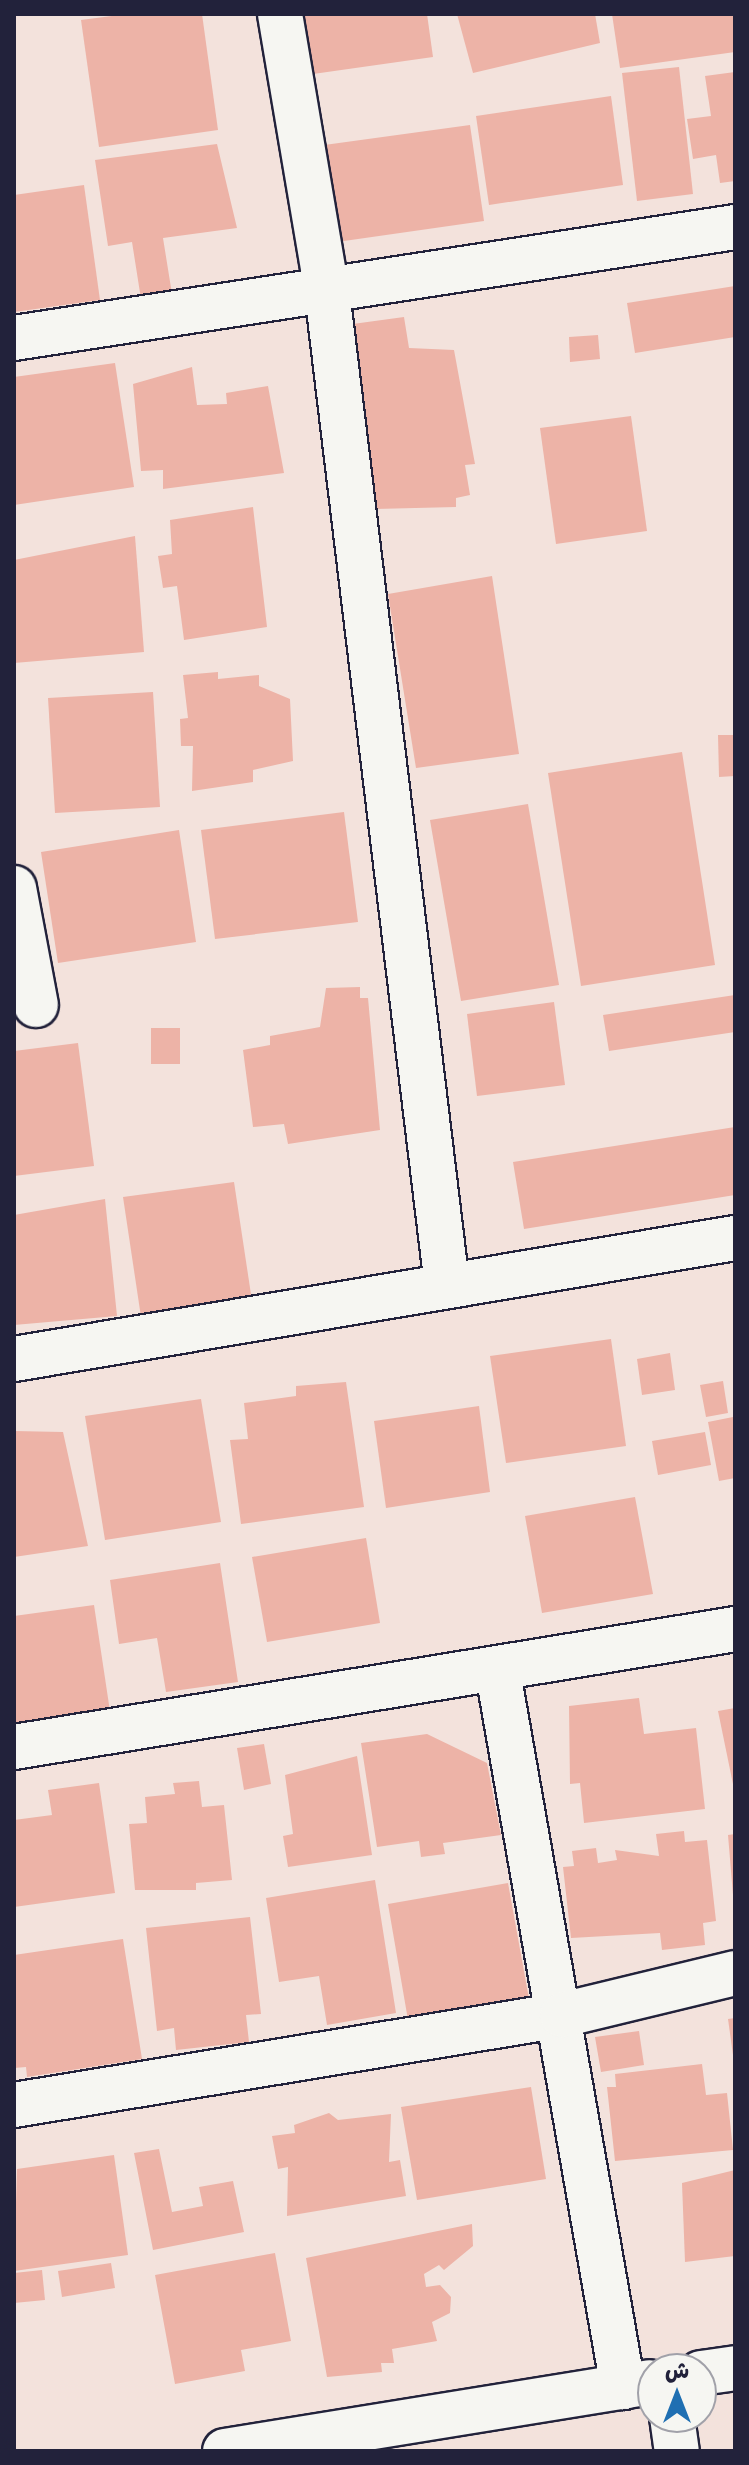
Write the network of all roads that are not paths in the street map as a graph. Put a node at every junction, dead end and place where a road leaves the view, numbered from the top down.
1 (280, 14) edge
2 (735, 227) edge
3 (327, 292) junction
4 (14, 338) edge
5 (14, 888) edge
6 (36, 1005) dead end
7 (735, 1238) edge
8 (447, 1285) junction
9 (14, 1359) edge
10 (735, 1629) edge
11 (498, 1673) junction
12 (14, 1747) edge
13 (735, 1973) edge
14 (562, 2015) junction
15 (14, 2105) edge
16 (637, 2379) edge
17 (637, 2384) edge
18 (291, 2445) edge
19 (225, 2451) edge

1 - 3 street
2 - 3 street
3 - 4 street
3 - 8 street
5 - 6 street
7 - 8 street
8 - 9 street
10 - 11 street
11 - 12 street
11 - 14 street
13 - 14 street
14 - 15 street
14 - 16 street
17 - 18 street
18 - 19 street

